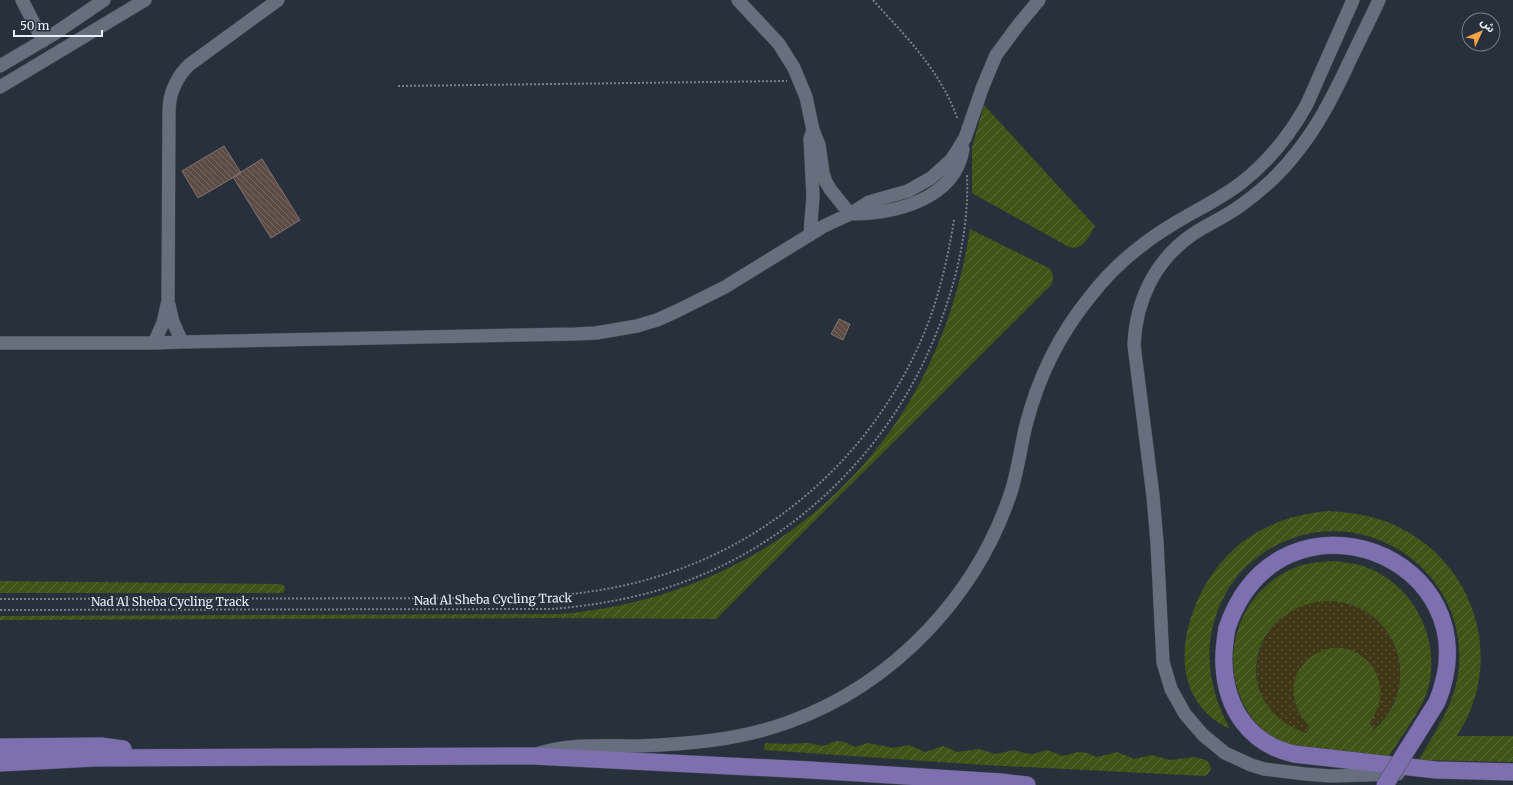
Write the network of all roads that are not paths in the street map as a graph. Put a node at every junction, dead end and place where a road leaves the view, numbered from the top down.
1 (22, 0) edge
2 (104, 0) edge
3 (145, 0) edge
4 (278, 0) edge
5 (738, 0) edge
6 (1039, 0) edge
7 (1353, 0) edge
8 (1379, 0) edge
9 (43, 41) junction
10 (2, 60) edge
11 (18, 76) junction
12 (0, 87) edge
13 (813, 130) junction
14 (850, 214) junction
15 (810, 235) junction
16 (168, 301) junction
17 (182, 342) junction
18 (154, 343) junction
19 (0, 344) edge
20 (0, 747) edge
21 (533, 756) junction
22 (142, 757) junction
23 (0, 763) edge
24 (1436, 770) junction
25 (1513, 772) edge
26 (1027, 785) edge
27 (1385, 785) edge

1 - 9 street
2 - 9 street
3 - 11 street
4 - 16 street
5 - 13 street
6 - 14 street
7 - 21 street
8 - 24 street
9 - 10 street
10 - 11 street
11 - 12 street
13 - 14 street
13 - 15 street
14 - 15 street
15 - 17 street
16 - 17 street
16 - 18 street
17 - 18 street
18 - 19 street
20 - 22 main road
21 - 22 main road
21 - 26 main road
22 - 23 main road
24 - 25 main road
24 - 27 main road, bridge

